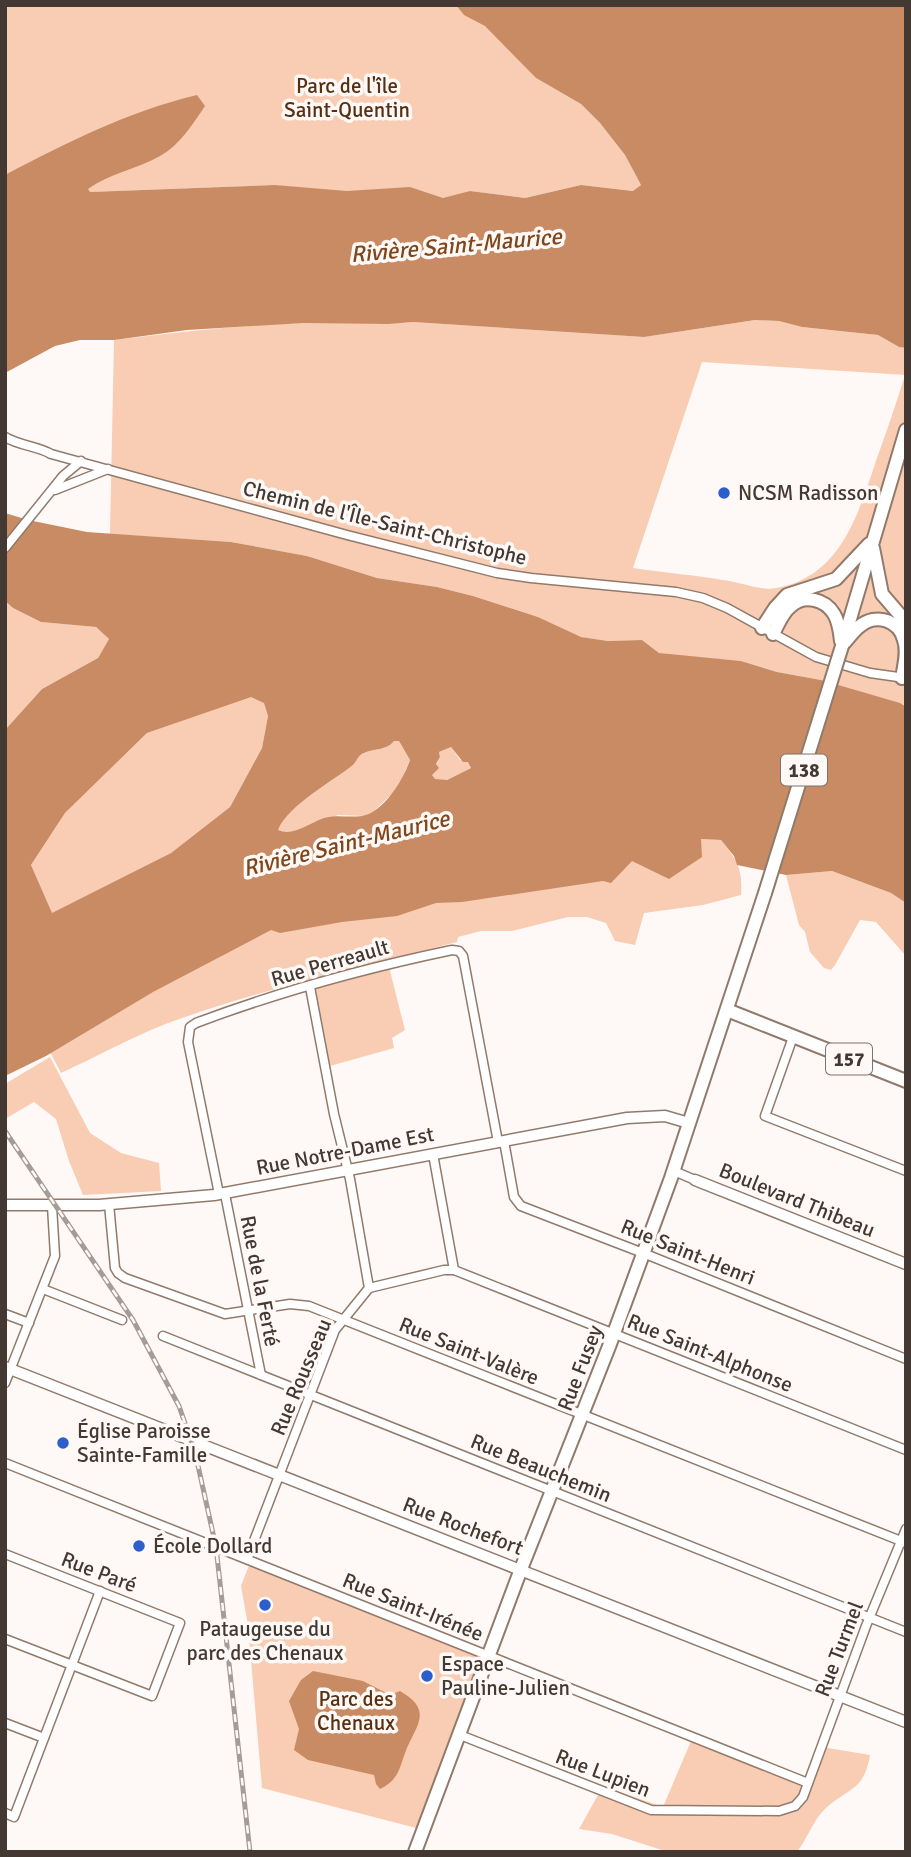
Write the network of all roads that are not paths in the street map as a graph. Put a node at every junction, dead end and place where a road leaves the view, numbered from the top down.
1 (906, 430) edge
2 (5, 437) edge
3 (81, 461) junction
4 (109, 468) junction
5 (51, 492) junction
6 (872, 541) junction
7 (5, 548) edge
8 (906, 622) edge
9 (767, 631) junction
10 (842, 645) junction
11 (904, 678) edge
12 (310, 987) junction
13 (727, 1010) junction
14 (793, 1037) junction
15 (906, 1081) edge
16 (689, 1123) junction
17 (501, 1141) junction
18 (433, 1154) junction
19 (348, 1171) junction
20 (674, 1171) junction
21 (906, 1171) edge
22 (695, 1180) joint
23 (222, 1194) junction
24 (109, 1204) junction
25 (5, 1205) edge
26 (52, 1206) junction
27 (643, 1252) junction
28 (906, 1264) edge
29 (454, 1270) junction
30 (369, 1288) junction
31 (43, 1289) junction
32 (247, 1312) junction
33 (5, 1314) edge
34 (122, 1320) dead end
35 (343, 1320) junction
36 (29, 1323) junction
37 (614, 1333) junction
38 (163, 1336) dead end
39 (906, 1359) edge
40 (8, 1368) edge
41 (261, 1375) junction
42 (5, 1383) edge
43 (310, 1394) junction
44 (583, 1414) junction
45 (906, 1450) edge
46 (5, 1463) edge
47 (279, 1475) junction
48 (552, 1491) junction
49 (906, 1529) edge
50 (903, 1542) edge
51 (5, 1554) edge
52 (247, 1559) junction
53 (521, 1569) junction
54 (100, 1591) junction
55 (870, 1618) junction
56 (906, 1632) edge
57 (5, 1639) edge
58 (489, 1656) junction
59 (72, 1665) junction
60 (840, 1697) junction
61 (906, 1722) edge
62 (5, 1723) edge
63 (460, 1735) junction
64 (44, 1738) junction
65 (808, 1783) junction
66 (10, 1815) edge
67 (415, 1852) edge

1 - 6 main road, 138
2 - 3 street, Chemin de l'Île-Saint-Christophe
3 - 4 street, Chemin de l'Île-Saint-Christophe
3 - 5 street
4 - 5 street
4 - 9 street, Chemin de l'Île-Saint-Christophe
5 - 7 street
6 - 8 main road
6 - 9 main road
6 - 10 main road, 138
9 - 10 main road
9 - 11 street, Chemin de l'Île-Saint-Christophe
10 - 11 main road
10 - 13 main road, Rue Fusey / 138, bridge
12 - 17 street, Rue Perreault
12 - 19 street
12 - 23 street, Rue Perreault
13 - 14 main road, 157
13 - 16 main road, Rue Fusey / 138
14 - 15 main road, 157
14 - 21 street
16 - 17 street, Rue Notre-Dame Est
16 - 20 main road, Rue Fusey / 138
17 - 18 street, Rue Notre-Dame Est
17 - 27 street, Rue Saint-Henri
18 - 19 street, Rue Notre-Dame Est
18 - 29 street
19 - 23 street, Rue Notre-Dame Est
19 - 30 street
20 - 22 street, Boulevard Thibeau
20 - 27 main road, Rue Fusey / 138
22 - 28 street, Boulevard Thibeau
23 - 24 street, Rue Notre-Dame Est
23 - 32 street, Rue de la Ferté
24 - 26 street, Rue Notre-Dame Est
24 - 32 street, Rue Saint-Valère
25 - 26 street, Rue Notre-Dame Est
26 - 31 street
27 - 37 main road, Rue Fusey / 138
27 - 39 street, Rue Saint-Henri
29 - 30 street
29 - 37 street, Rue Saint-Alphonse
30 - 35 street, Rue Rousseau
31 - 34 street
31 - 36 street
32 - 35 street, Rue Saint-Valère
32 - 41 street, Rue de la Ferté
33 - 36 street
35 - 43 street, Rue Rousseau
35 - 44 street, Rue Saint-Valère
36 - 40 street
37 - 44 main road, Rue Fusey / 138
37 - 45 street, Rue Saint-Alphonse
38 - 41 street, Rue Beauchemin
40 - 42 street
40 - 47 street, Rue Rochefort
41 - 43 street, Rue Beauchemin
43 - 47 street, Rue Rousseau
43 - 48 street, Rue Beauchemin
44 - 48 main road, Rue Fusey / 138
44 - 50 street, Rue Saint-Valère
46 - 52 street, Rue Saint-Irénée
47 - 52 street, Rue Rousseau
47 - 53 street, Rue Rochefort
48 - 53 main road, Rue Fusey / 138
48 - 55 street, Rue Beauchemin
49 - 50 street, Rue Turmel
50 - 55 street, Rue Turmel
51 - 54 street, Rue Paré
52 - 58 street, Rue Saint-Irénée
53 - 58 main road, Rue Fusey / 138
53 - 60 street, Rue Rochefort
54 - 59 street
54 - 59 street, Rue Paré
55 - 56 street, Rue Beauchemin
55 - 60 street, Rue Turmel
57 - 59 street
58 - 63 main road, Rue Fusey / 138
58 - 65 street, Rue Saint-Irénée
59 - 64 street
60 - 61 street, Rue Rochefort
60 - 65 street, Rue Turmel
62 - 64 street
63 - 65 street, Rue Lupien
63 - 67 main road, Rue Fusey / 138
64 - 66 street

